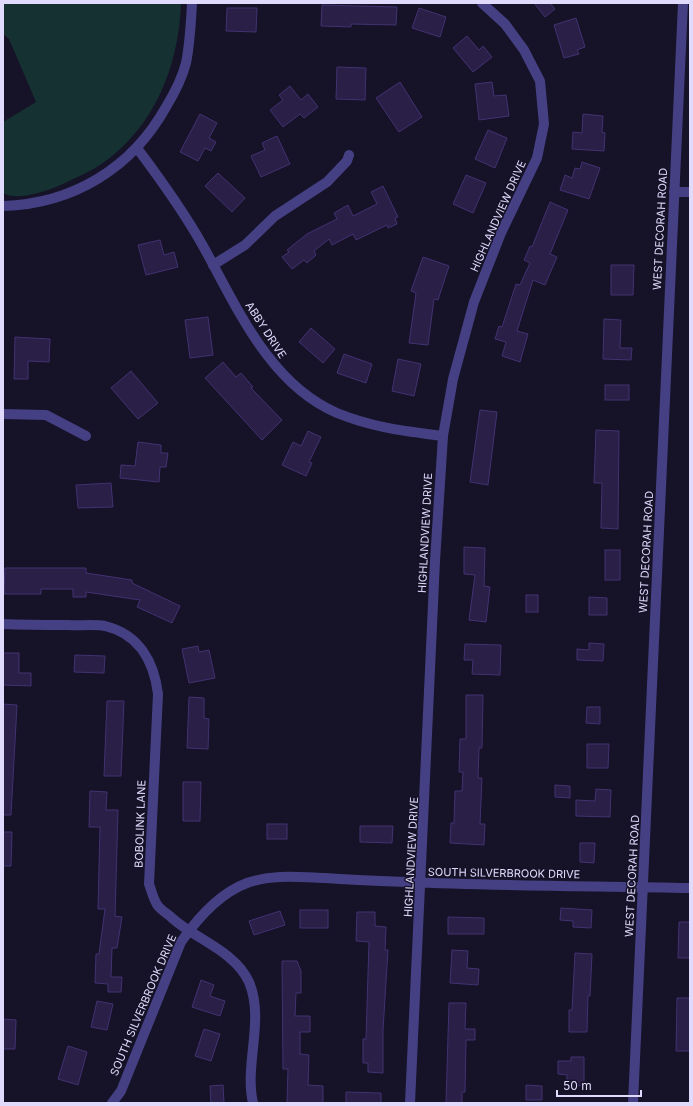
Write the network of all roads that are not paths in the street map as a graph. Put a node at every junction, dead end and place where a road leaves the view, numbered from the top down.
1 (192, 3) edge
2 (482, 3) edge
3 (683, 3) edge
4 (137, 148) junction
5 (349, 155) dead end
6 (674, 192) junction
7 (690, 192) edge
8 (3, 206) edge
9 (213, 265) junction
10 (3, 414) edge
11 (86, 436) dead end
12 (443, 436) junction
13 (3, 624) edge
14 (422, 883) junction
15 (644, 887) junction
16 (690, 888) edge
17 (189, 930) junction
18 (112, 1103) edge
19 (253, 1103) edge
20 (410, 1103) edge
21 (633, 1103) edge

1 - 4 street
2 - 12 street, HIGHLANDVIEW DRIVE
3 - 6 street, WEST DECORAH ROAD
4 - 8 street
4 - 9 street, ABBY DRIVE
5 - 9 street
6 - 7 street
6 - 15 street, WEST DECORAH ROAD
9 - 12 street, ABBY DRIVE
10 - 11 street
12 - 14 street, HIGHLANDVIEW DRIVE
13 - 17 street, BOBOLINK LANE
14 - 15 street, SOUTH SILVERBROOK DRIVE
14 - 17 street, SOUTH SILVERBROOK DRIVE
14 - 20 street, HIGHLANDVIEW DRIVE
15 - 16 street, SOUTH SILVERBROOK DRIVE
15 - 21 street, WEST DECORAH ROAD
17 - 18 street, SOUTH SILVERBROOK DRIVE
17 - 19 street, BOBOLINK LANE

